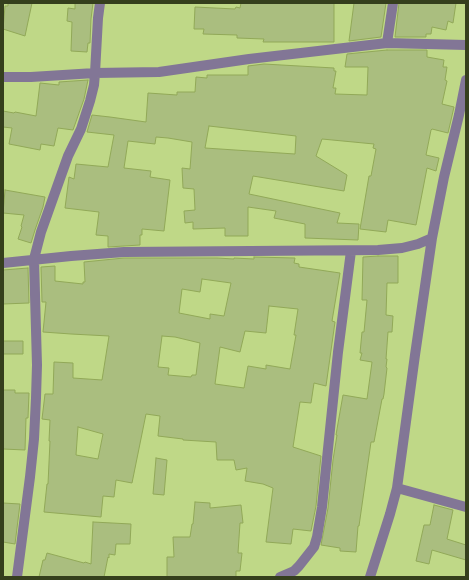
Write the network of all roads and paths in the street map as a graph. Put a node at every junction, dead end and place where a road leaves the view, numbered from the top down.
1 (100, 3) edge
2 (393, 3) edge
3 (387, 43) junction
4 (466, 45) edge
5 (96, 73) junction
6 (3, 77) edge
7 (466, 80) edge
8 (432, 238) junction
9 (352, 251) junction
10 (34, 260) junction
11 (3, 263) edge
12 (397, 488) junction
13 (466, 507) edge
14 (17, 577) edge
15 (280, 577) edge
16 (370, 577) edge

1 - 5 street
2 - 3 street
3 - 4 street
3 - 5 street
5 - 6 street
5 - 10 street
7 - 8 street
8 - 9 street
8 - 12 street
9 - 10 street
9 - 15 street
10 - 11 street
10 - 14 street
12 - 13 street
12 - 16 street

